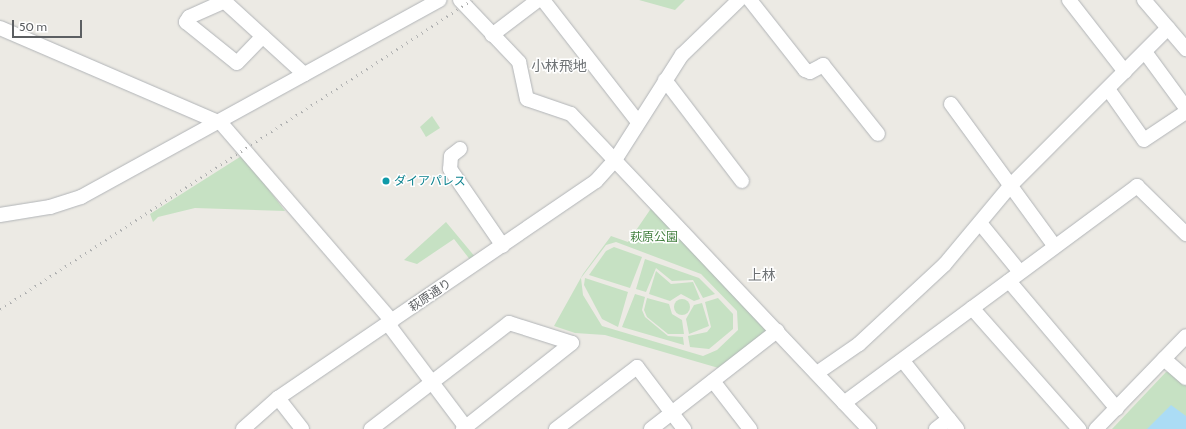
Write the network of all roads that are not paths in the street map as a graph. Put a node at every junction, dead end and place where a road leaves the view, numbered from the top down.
1 (408, 0) edge
2 (439, 0) edge
3 (460, 0) edge
4 (538, 0) edge
5 (543, 0) edge
6 (739, 0) edge
7 (750, 0) edge
8 (1069, 0) edge
9 (1144, 0) edge
10 (224, 1) edge
11 (420, 9) junction
12 (0, 28) edge
13 (1168, 28) junction
14 (492, 35) junction
15 (263, 36) junction
16 (1186, 49) edge
17 (1144, 52) junction
18 (1125, 72) junction
19 (304, 74) junction
20 (665, 80) junction
21 (1108, 89) junction
22 (951, 104) dead end
23 (1186, 108) edge
24 (1186, 112) edge
25 (218, 122) junction
26 (638, 122) junction
27 (878, 134) dead end
28 (460, 150) dead end
29 (615, 160) junction
30 (742, 181) dead end
31 (1011, 185) junction
32 (0, 215) edge
33 (980, 223) junction
34 (1186, 234) edge
35 (1054, 245) junction
36 (503, 246) junction
37 (1020, 272) junction
38 (1009, 281) junction
39 (972, 308) junction
40 (390, 322) junction
41 (777, 331) junction
42 (1186, 336) edge
43 (1164, 359) junction
44 (903, 361) junction
45 (816, 373) junction
46 (1186, 378) edge
47 (713, 381) junction
48 (431, 383) junction
49 (278, 398) junction
50 (844, 403) junction
51 (1117, 409) junction
52 (672, 413) junction
53 (953, 424) edge
54 (465, 428) edge
55 (243, 429) edge
56 (302, 429) edge
57 (370, 429) edge
58 (556, 429) edge
59 (651, 429) edge
60 (684, 429) edge
61 (750, 429) edge
62 (869, 429) edge
63 (936, 429) edge
64 (1079, 429) edge
65 (1096, 429) edge

1 - 11 street
2 - 11 street
3 - 14 street
4 - 14 street
5 - 26 street
6 - 20 street, 萩原通り
7 - 27 street
8 - 18 street
9 - 13 street
10 - 15 street
10 - 15 street
11 - 19 street
12 - 25 street
13 - 16 street
13 - 17 street
14 - 29 street
15 - 19 street
17 - 18 street
17 - 23 street
18 - 21 street
19 - 25 street
20 - 26 street, 萩原通り
20 - 30 street
21 - 24 street
21 - 31 street
22 - 31 street
25 - 32 street
25 - 40 street
26 - 29 street, 萩原通り
28 - 36 street
29 - 36 street, 萩原通り
29 - 41 street
31 - 33 street
31 - 35 street
33 - 37 street
33 - 45 street
34 - 35 street
35 - 37 street
36 - 40 street, 萩原通り
37 - 38 street
38 - 39 street
38 - 51 street
39 - 44 street
39 - 64 street
40 - 48 street
40 - 49 street, 萩原通り
41 - 45 street
41 - 47 street
42 - 43 street
43 - 46 street
43 - 51 street
44 - 50 street
44 - 53 street
45 - 50 street
47 - 52 street
47 - 61 street
48 - 54 street
48 - 54 street
48 - 57 street
49 - 55 street, 萩原通り
49 - 56 street
50 - 62 street
51 - 65 street
52 - 58 street
52 - 59 street
52 - 60 street
53 - 63 street

